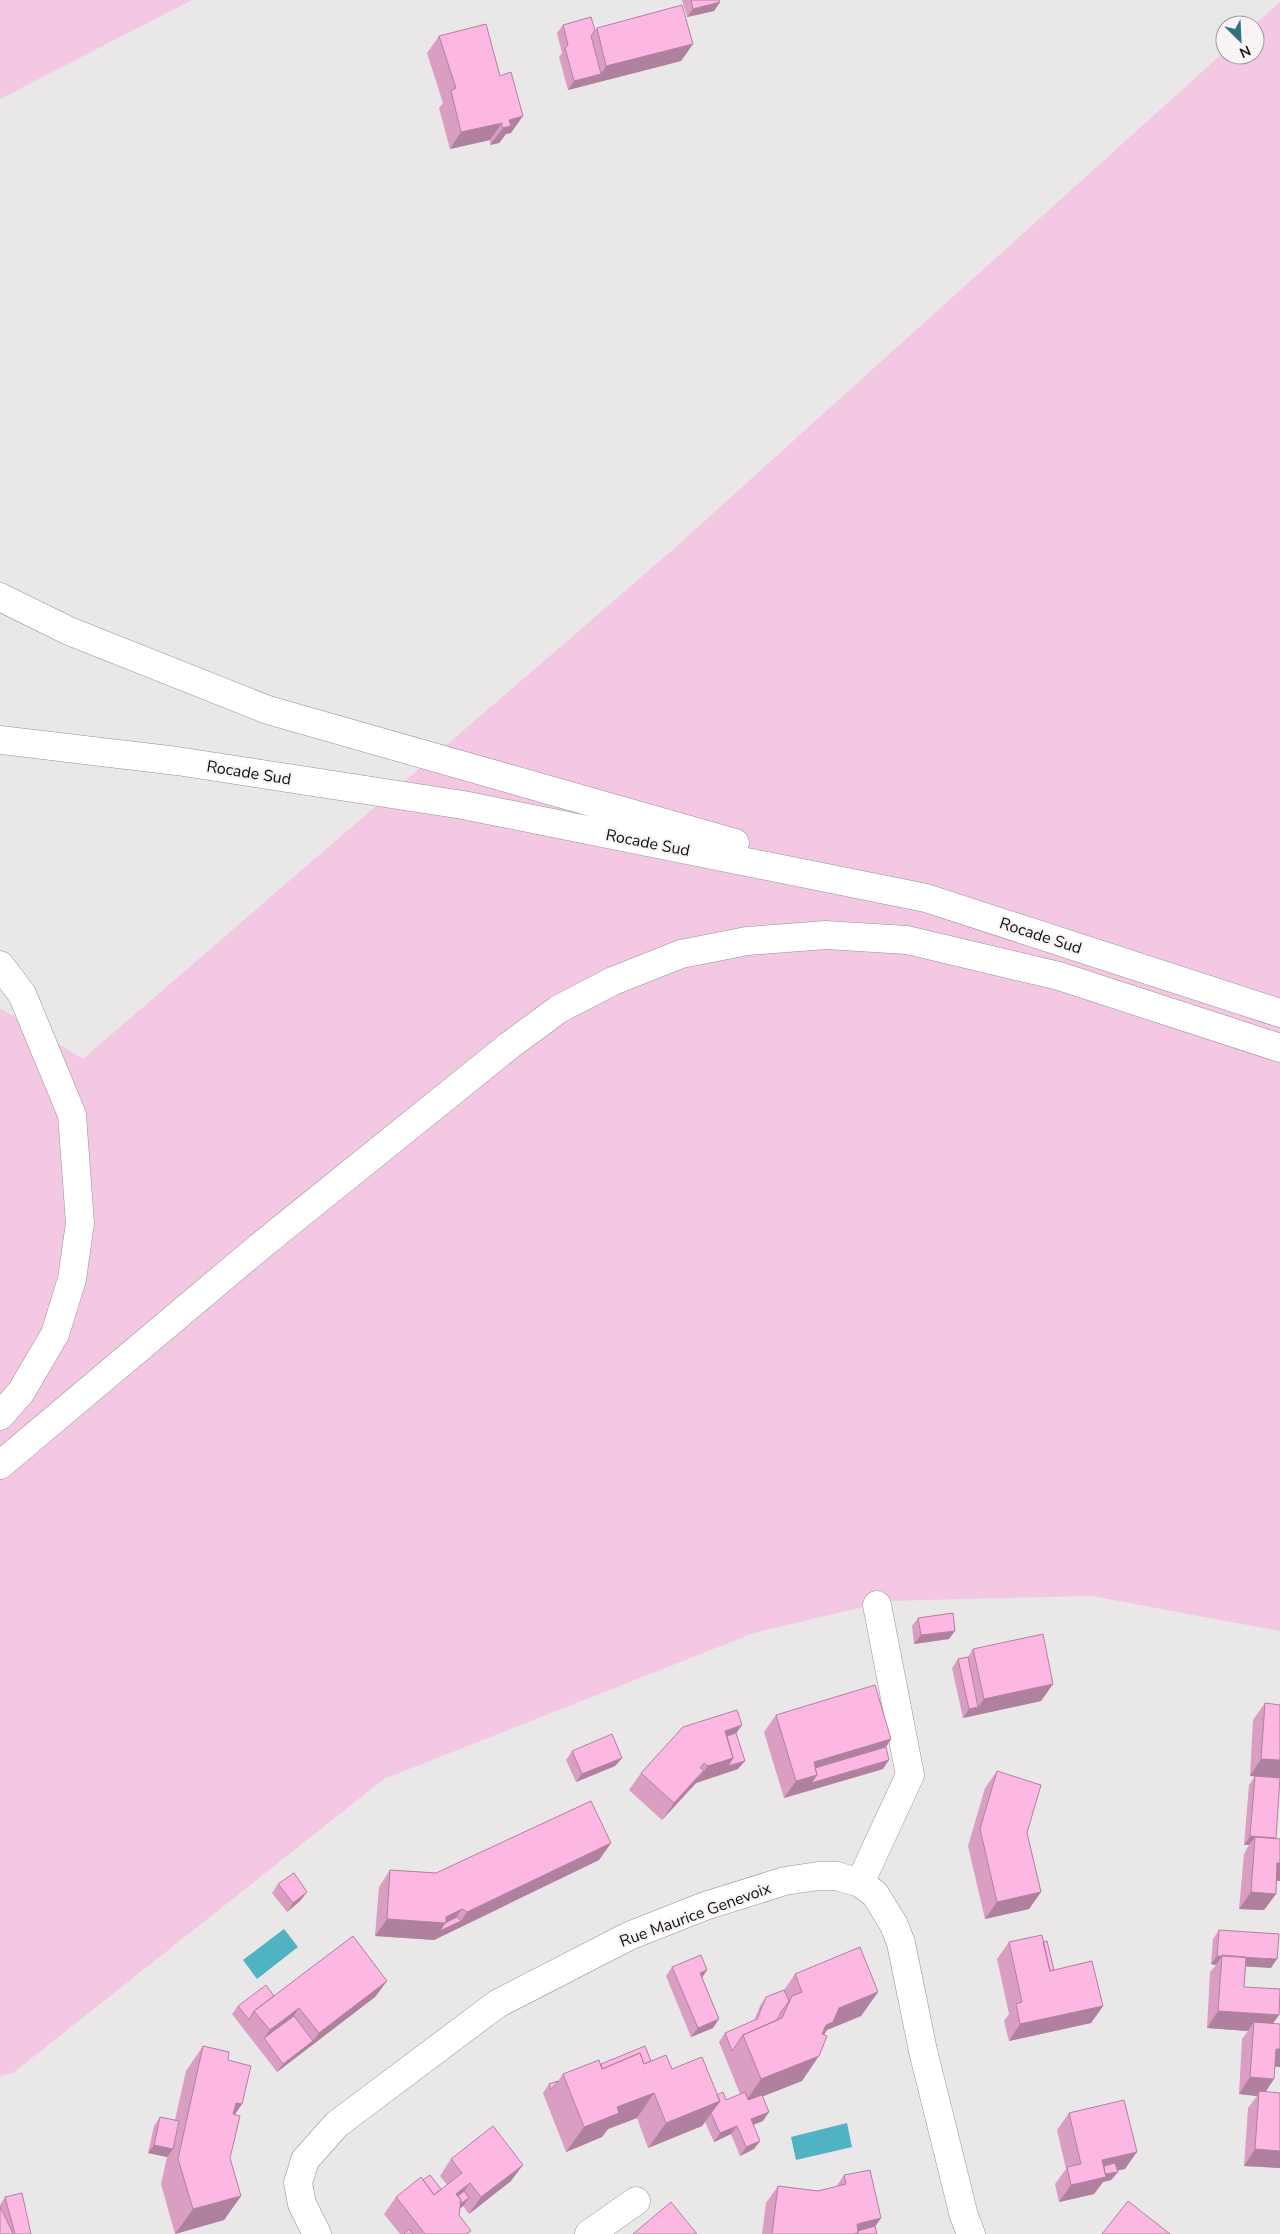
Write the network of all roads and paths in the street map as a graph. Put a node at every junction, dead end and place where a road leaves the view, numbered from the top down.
1 (0, 597) edge
2 (0, 740) edge
3 (926, 898) junction
4 (0, 965) edge
5 (1280, 1012) edge
6 (1280, 1048) edge
7 (0, 1416) edge
8 (0, 1465) edge
9 (877, 1605) dead end
10 (860, 1883) junction
11 (636, 2201) dead end
12 (317, 2234) edge
13 (589, 2234) edge
14 (971, 2234) edge

1 - 3 main road
2 - 3 main road, Rocade Sud
3 - 5 main road, Rocade Sud
4 - 7 main road
6 - 8 main road
9 - 10 main road
10 - 12 main road, Rue Maurice Genevoix
10 - 14 main road, Rue Maurice Genevoix
11 - 13 main road

